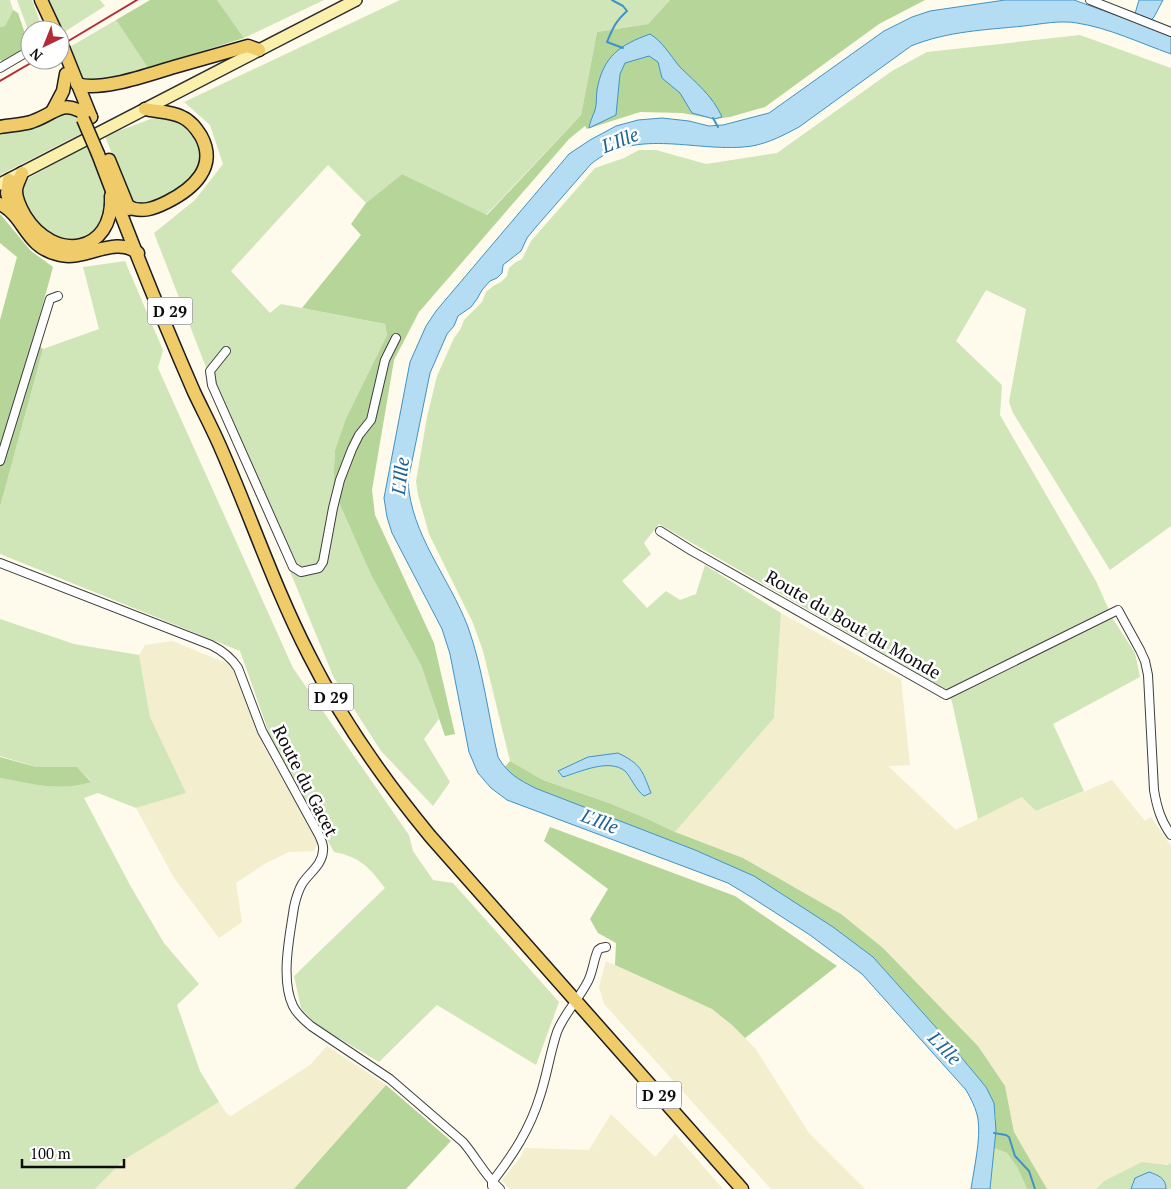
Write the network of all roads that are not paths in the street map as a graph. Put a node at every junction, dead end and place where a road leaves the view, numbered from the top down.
1 (41, 0) edge
2 (356, 0) edge
3 (1090, 0) edge
4 (47, 20) edge
5 (50, 20) edge
6 (1171, 32) edge
7 (259, 50) junction
8 (20, 56) edge
9 (0, 68) edge
10 (70, 69) edge
11 (65, 70) edge
12 (66, 74) junction
13 (77, 84) junction
14 (145, 109) junction
15 (53, 110) junction
16 (85, 115) junction
17 (0, 127) edge
18 (101, 152) junction
19 (22, 173) junction
20 (4, 182) edge
21 (111, 189) junction
22 (0, 204) edge
23 (128, 206) junction
24 (12, 213) junction
25 (129, 231) junction
26 (102, 232) junction
27 (142, 252) junction
28 (58, 296) dead end
29 (396, 338) dead end
30 (226, 351) dead end
31 (0, 461) edge
32 (660, 531) dead end
33 (0, 563) edge
34 (1171, 836) edge
35 (606, 947) dead end
36 (576, 1001) junction
37 (492, 1186) edge
38 (500, 1189) edge
39 (742, 1189) edge

1 - 4 main road
1 - 5 main road
2 - 7 main road
3 - 6 street
7 - 13 main road
7 - 14 main road
8 - 9 street
10 - 13 main road, D 29
11 - 12 main road, D 29
12 - 15 main road
12 - 16 main road, D 29
13 - 16 main road, D 29
14 - 19 main road
14 - 23 main road
15 - 16 main road
15 - 17 main road
16 - 18 main road, D 29, bridge
18 - 21 main road, D 29
18 - 23 main road, D 29
19 - 20 main road
19 - 26 main road
20 - 24 main road
21 - 25 main road, D 29
21 - 26 main road
22 - 24 main road
23 - 27 main road, D 29
24 - 27 main road
25 - 26 main road
25 - 27 main road, D 29
27 - 36 main road, D 29
28 - 31 street
29 - 30 street
32 - 34 street, Route du Bout du Monde
33 - 37 street, Route du Gacet
35 - 36 street
36 - 37 street
36 - 39 main road, D 29
37 - 38 street, Route du Gacet

